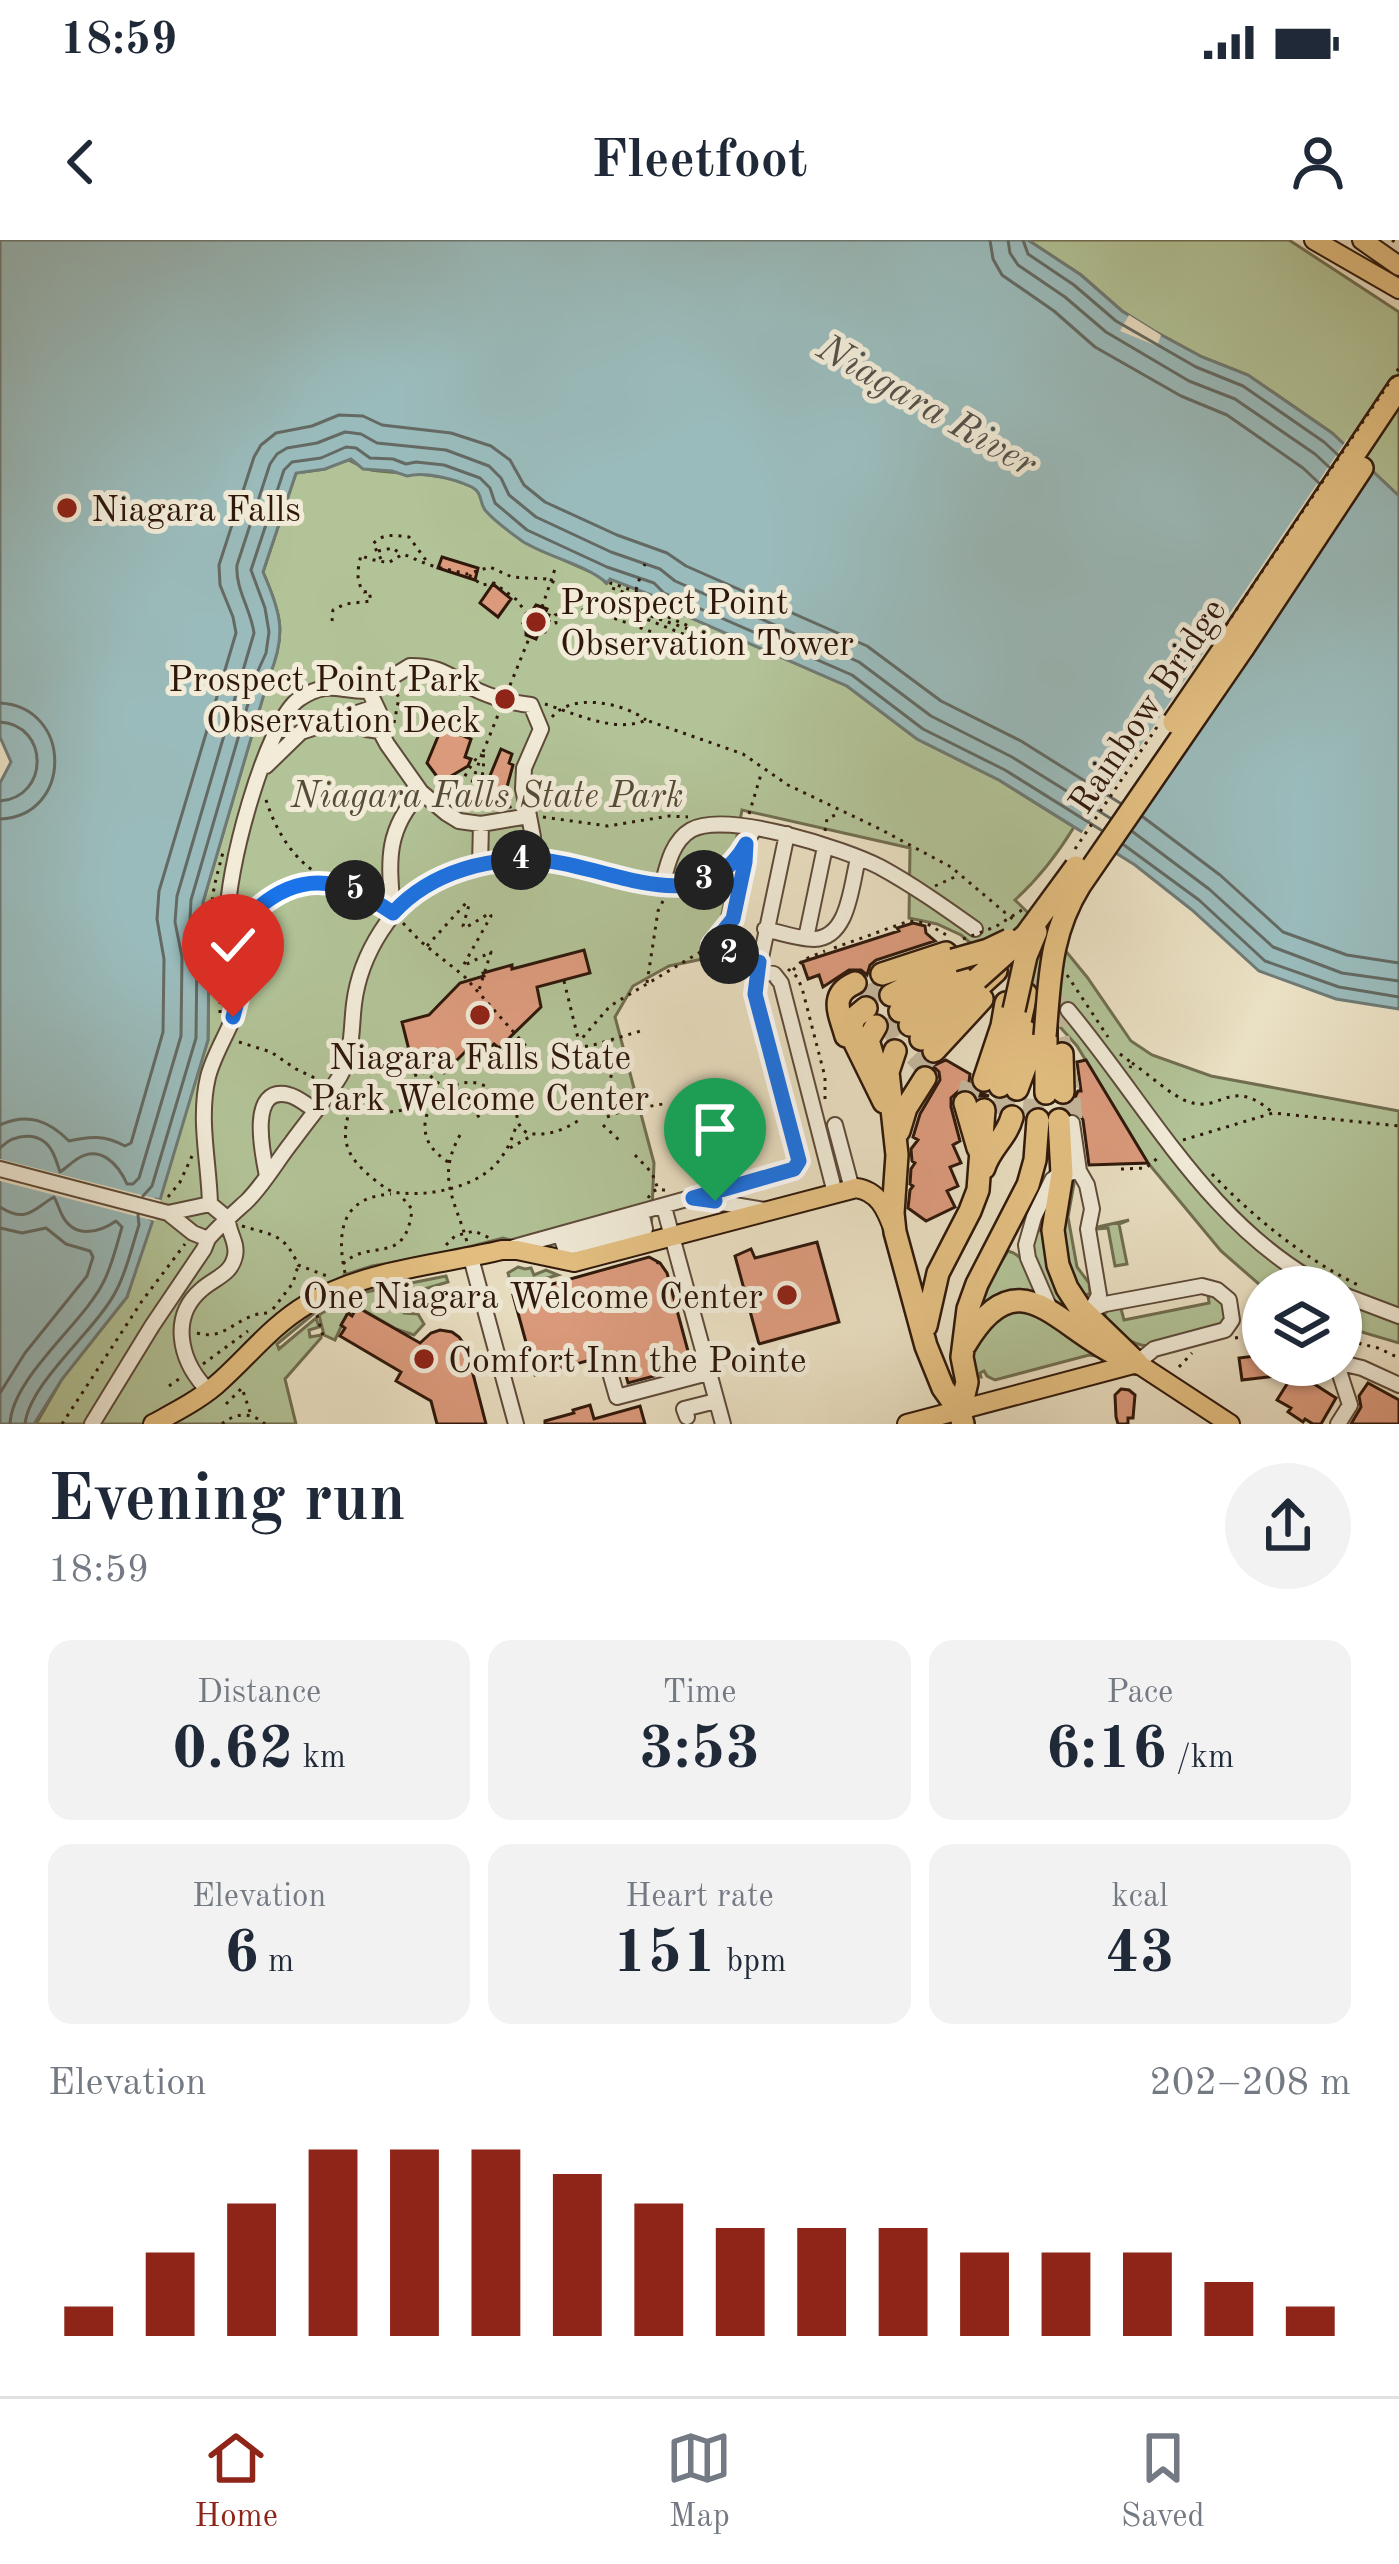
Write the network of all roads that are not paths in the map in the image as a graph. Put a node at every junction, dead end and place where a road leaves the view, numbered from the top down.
1 (1315, 240) edge
2 (1376, 242) edge
3 (1399, 266) edge
4 (1359, 268) junction
5 (1399, 289) edge
6 (1399, 387) edge
7 (1399, 413) edge
8 (369, 691) junction
9 (375, 707) junction
10 (342, 719) junction
11 (383, 736) junction
12 (260, 775) junction
13 (421, 792) junction
14 (529, 816) junction
15 (481, 824) junction
16 (751, 824) junction
17 (787, 834) junction
18 (825, 847) junction
19 (858, 859) junction
20 (527, 860) junction
21 (480, 865) junction
22 (667, 890) junction
23 (393, 913) junction
24 (765, 929) junction
25 (806, 938) junction
26 (1022, 947) junction
27 (758, 966) junction
28 (1001, 998) junction
29 (1068, 1010) tunnel mouth
30 (909, 1020) junction
31 (887, 1036) junction
32 (811, 1095) junction
33 (783, 1102) junction
34 (888, 1104) junction
35 (315, 1111) junction
36 (835, 1125) dead end
37 (1037, 1129) junction
38 (0, 1169) edge
39 (267, 1175) junction
40 (844, 1191) junction
41 (693, 1198) junction
42 (210, 1204) junction
43 (664, 1207) junction
44 (162, 1208) junction
45 (770, 1210) junction
46 (228, 1219) junction
47 (643, 1220) joint
48 (1028, 1234) junction
49 (201, 1235) junction
50 (672, 1236) junction
51 (897, 1241) junction
52 (1054, 1246) junction
53 (498, 1248) junction
54 (470, 1254) junction
55 (991, 1255) junction
56 (1028, 1258) junction
57 (1293, 1266) edge
58 (1362, 1302) edge
59 (1088, 1311) junction
60 (1052, 1312) junction
61 (1399, 1316) edge
62 (926, 1346) junction
63 (962, 1349) junction
64 (1137, 1363) junction
65 (1362, 1368) edge
66 (708, 1372) junction
67 (611, 1376) dead end
68 (1399, 1385) edge
69 (204, 1386) dead end
70 (1345, 1386) edge
71 (716, 1401) junction
72 (686, 1413) dead end
73 (961, 1418) edge
74 (92, 1424) edge
75 (153, 1424) edge
76 (516, 1424) edge
77 (722, 1424) edge
78 (907, 1424) edge
79 (1230, 1424) edge
80 (1338, 1424) edge

1 - 4 main road
2 - 3 main road
2 - 4 street
4 - 5 main road
6 - 26 highway, Rainbow Bridge, bridge
7 - 26 highway, Rainbow Bridge, bridge
8 - 9 street
8 - 12 street
8 - 14 street
9 - 10 street
9 - 11 street
10 - 11 street
10 - 12 street
11 - 13 street
12 - 42 street
13 - 15 street
13 - 23 street
14 - 15 street
14 - 20 street
15 - 21 street
16 - 17 street
16 - 22 street
16 - 22 street
17 - 18 street
17 - 24 street
18 - 19 street
18 - 25 street
19 - 25 street
19 - 28 street
20 - 21 street
20 - 22 street
21 - 23 street
23 - 35 street
24 - 25 street
24 - 27 street
26 - 28 highway, bridge
26 - 28 highway, Rainbow Bridge, bridge
26 - 28 highway, bridge
26 - 28 highway, bridge
27 - 32 street
27 - 33 street
28 - 28 highway
28 - 30 highway, Rainbow Bridge
28 - 30 highway
28 - 30 highway
29 - 57 street
31 - 34 highway
31 - 34 highway
31 - 34 highway
31 - 34 highway
31 - 34 highway
32 - 33 street
32 - 40 street
33 - 41 street
34 - 51 highway
35 - 39 street
35 - 39 street
36 - 40 street
37 - 48 street
37 - 52 highway
37 - 55 highway
37 - 59 street
37 - 62 highway
38 - 44 street
39 - 46 street
40 - 45 main road
40 - 51 main road
41 - 43 street
41 - 45 street
42 - 44 street
42 - 46 street
43 - 50 street
43 - 53 street
44 - 49 street
45 - 50 main road
46 - 49 street
46 - 69 street
47 - 47 street
48 - 52 street
48 - 56 street
49 - 74 street
50 - 53 main road
50 - 66 street
51 - 62 highway
52 - 59 highway
53 - 54 main road
54 - 75 main road
54 - 76 street
55 - 56 street
55 - 63 highway
56 - 60 street
58 - 61 street
59 - 60 street
59 - 64 highway
59 - 64 street
60 - 63 highway
60 - 64 highway
62 - 73 highway
63 - 73 highway
64 - 73 main road
64 - 79 main road
65 - 68 street
66 - 67 street
66 - 71 street
70 - 80 street
71 - 72 street
71 - 77 street
73 - 78 main road

